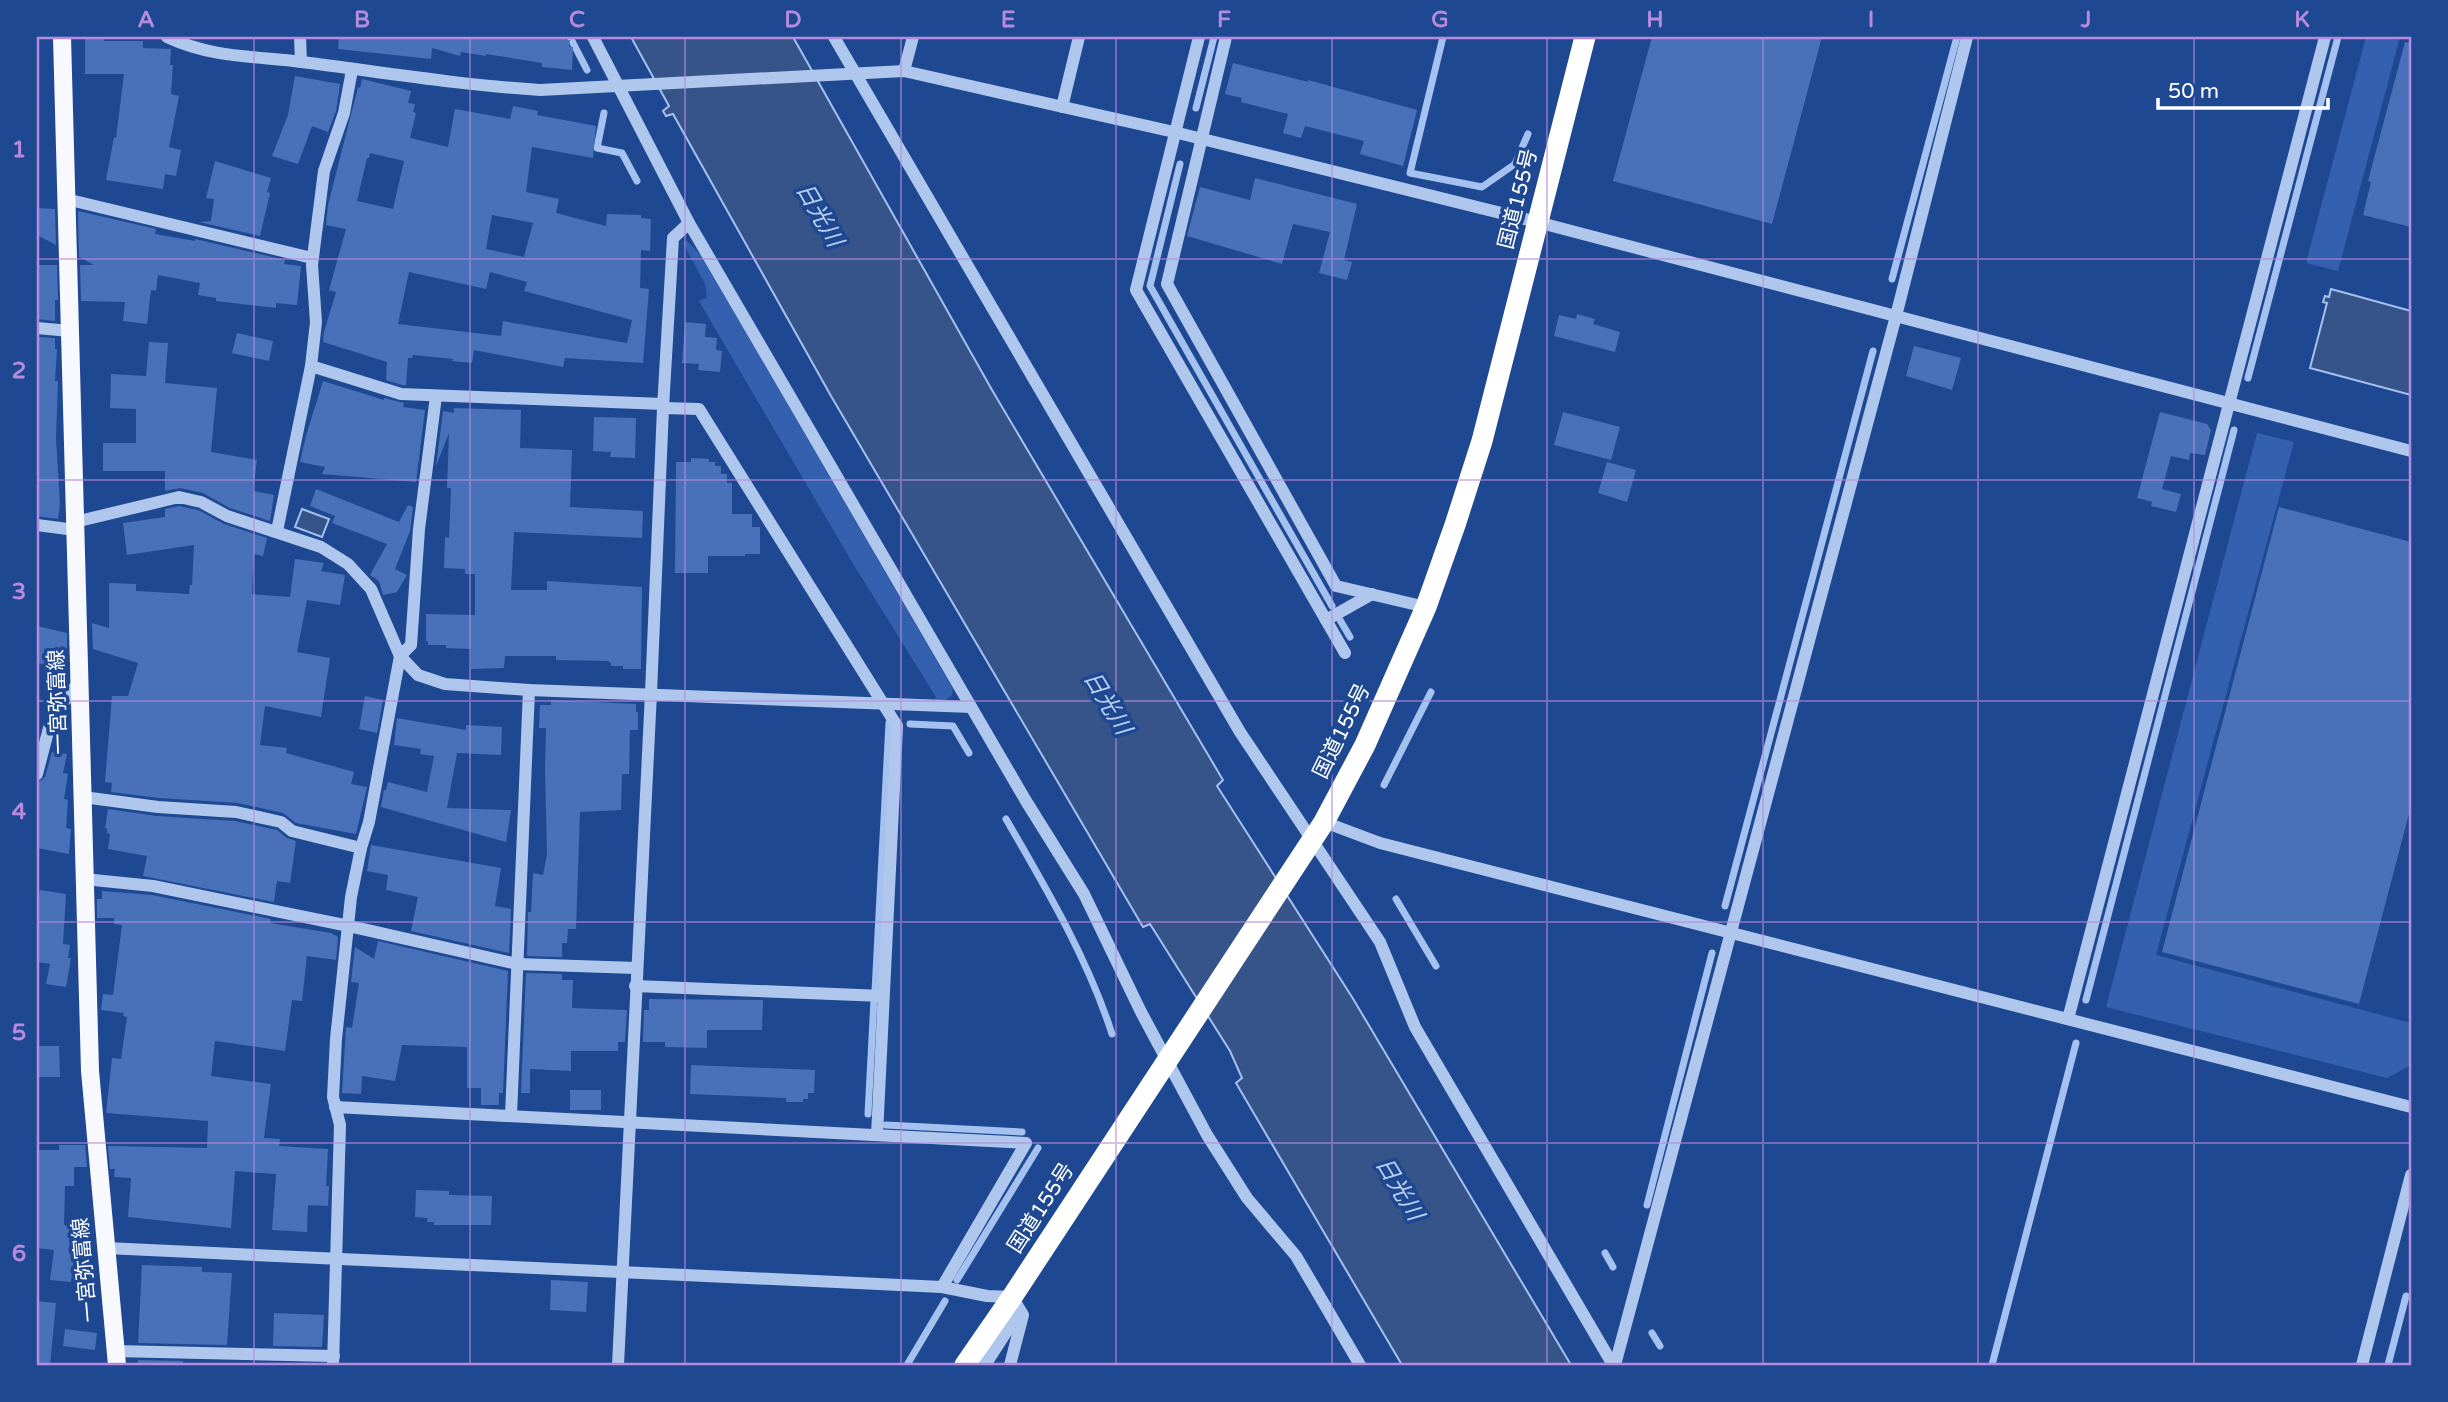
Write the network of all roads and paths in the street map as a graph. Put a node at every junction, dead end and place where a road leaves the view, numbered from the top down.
1 (62, 37) edge
2 (167, 37) edge
3 (300, 37) edge
4 (593, 37) edge
5 (834, 37) edge
6 (913, 37) edge
7 (1079, 37) edge
8 (1199, 37) edge
9 (1226, 37) edge
10 (1585, 37) edge
11 (1967, 37) edge
12 (2325, 37) edge
13 (301, 62) junction
14 (352, 70) junction
15 (904, 71) junction
16 (853, 75) junction
17 (624, 87) junction
18 (1062, 107) junction
19 (1174, 132) junction
20 (1200, 138) junction
21 (66, 199) junction
22 (1537, 222) junction
23 (689, 223) junction
24 (312, 258) junction
25 (1896, 316) junction
26 (37, 328) edge
27 (70, 331) junction
28 (311, 366) junction
29 (436, 396) junction
30 (2229, 403) junction
31 (663, 406) junction
32 (2411, 451) edge
33 (37, 525) edge
34 (75, 526) junction
35 (277, 531) junction
36 (1372, 594) junction
37 (1426, 607) junction
38 (1326, 620) junction
39 (1345, 653) dead end
40 (400, 656) junction
41 (80, 680) junction
42 (529, 690) junction
43 (651, 693) junction
44 (884, 703) junction
45 (971, 707) junction
46 (37, 774) edge
47 (83, 797) junction
48 (1312, 839) junction
49 (360, 848) junction
50 (84, 879) junction
51 (348, 926) junction
52 (1731, 933) junction
53 (517, 964) junction
54 (636, 968) junction
55 (635, 986) junction
56 (883, 996) junction
57 (2068, 1019) junction
58 (1172, 1052) junction
59 (335, 1107) junction
60 (2411, 1107) edge
61 (511, 1115) junction
62 (628, 1121) junction
63 (877, 1135) junction
64 (2411, 1175) edge
65 (106, 1248) junction
66 (337, 1260) junction
67 (622, 1272) junction
68 (942, 1287) junction
69 (1016, 1304) junction
70 (116, 1358) edge
71 (333, 1361) edge
72 (618, 1365) edge
73 (965, 1365) edge
74 (985, 1365) edge
75 (1010, 1365) edge
76 (1360, 1365) edge
77 (1614, 1365) edge
78 (2362, 1365) edge

1 - 21 main road, 一宮弥富線
2 - 13 street
3 - 13 street
4 - 17 street
5 - 16 street
6 - 15 street
7 - 18 street
8 - 19 street
9 - 20 street
10 - 22 highway, 国道155号
11 - 25 street
12 - 30 street
13 - 14 street
14 - 17 street
14 - 24 street
15 - 16 street
15 - 18 street
16 - 17 street
16 - 48 street
17 - 23 street
18 - 19 street
19 - 20 street
19 - 38 street
20 - 22 street
20 - 36 street
21 - 24 street
21 - 27 main road, 一宮弥富線
22 - 25 street
22 - 37 highway, 国道155号
23 - 31 street
23 - 45 street
24 - 28 street
25 - 30 street
25 - 52 street
26 - 27 street
27 - 34 main road, 一宮弥富線
28 - 29 street
28 - 35 street
29 - 31 street
29 - 40 street
30 - 32 street
30 - 57 street
31 - 43 street
31 - 44 street
33 - 34 street
34 - 35 street
34 - 41 main road, 一宮弥富線
35 - 40 street
36 - 37 street
36 - 38 street
37 - 48 highway, 国道155号
38 - 39 street
40 - 42 street
40 - 49 street
41 - 46 street
41 - 47 main road, 一宮弥富線
42 - 43 street
42 - 53 street
43 - 44 street
43 - 54 street
44 - 45 street
44 - 56 street
45 - 58 street
47 - 49 street
47 - 50 main road, 一宮弥富線
48 - 52 street
48 - 58 highway, 国道155号
48 - 77 street
49 - 51 street
50 - 51 street
50 - 65 main road, 一宮弥富線
51 - 53 street
51 - 59 street
52 - 57 street
52 - 77 street
53 - 54 street
53 - 61 street
54 - 55 street
55 - 56 street
55 - 62 street
56 - 63 street
57 - 60 street
58 - 69 highway, 国道155号
58 - 76 street
59 - 61 street
59 - 66 street
61 - 62 street
62 - 63 street
62 - 67 street
63 - 68 street
64 - 78 street
65 - 66 street
65 - 70 main road, 一宮弥富線
66 - 67 street
66 - 71 street
67 - 68 street
67 - 72 street
68 - 69 street
69 - 73 highway, 国道155号
69 - 74 street
69 - 75 street
70 - 71 street

